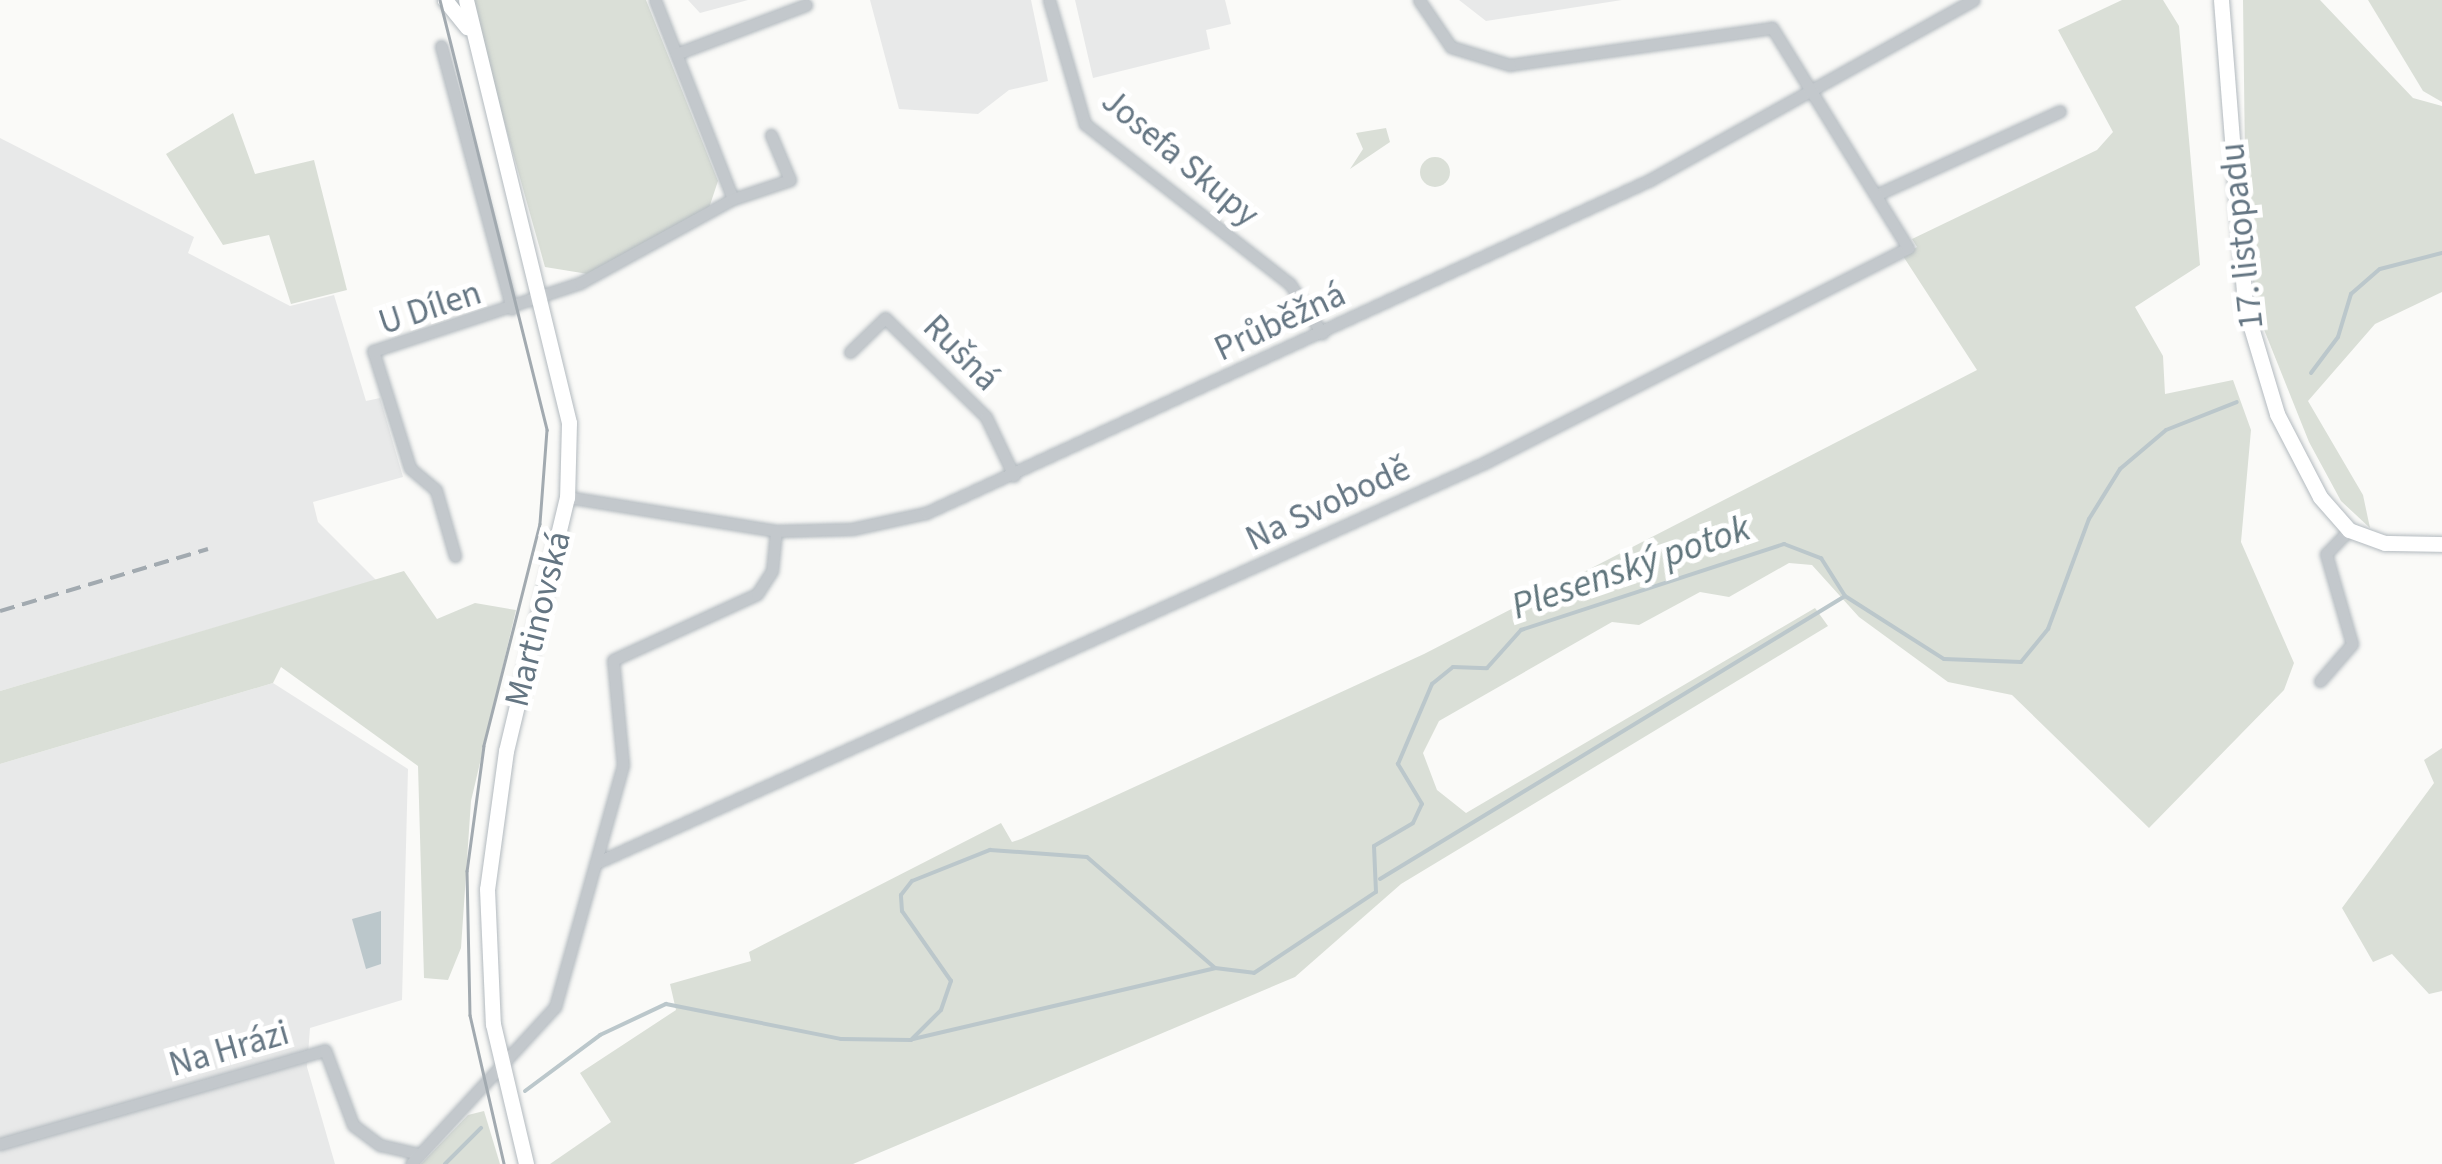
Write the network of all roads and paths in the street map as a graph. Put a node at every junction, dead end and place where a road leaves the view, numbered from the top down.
1 (445, 0) edge
2 (466, 0) edge
3 (655, 0) edge
4 (1049, 0) edge
5 (1419, 0) edge
6 (1973, 0) edge
7 (2221, 0) edge
8 (806, 6) dead end
9 (441, 46) dead end
10 (676, 54) junction
11 (484, 78) junction
12 (1814, 94) junction
13 (2060, 111) dead end
14 (771, 135) dead end
15 (1876, 195) junction
16 (733, 199) junction
17 (542, 297) junction
18 (512, 309) junction
19 (1322, 333) junction
20 (850, 352) dead end
21 (1014, 476) junction
22 (567, 497) junction
23 (776, 530) junction
24 (2349, 530) junction
25 (2442, 544) edge
26 (455, 556) dead end
27 (2320, 681) dead end
28 (596, 864) junction
29 (501, 1069) junction
30 (0, 1144) edge
31 (415, 1159) edge
32 (526, 1164) edge

1 - 11 street, Martinovská
2 - 11 street, Martinovská
3 - 10 street
4 - 19 street, Josefa Skupy
5 - 12 street, Na Svobodě
6 - 12 street, Průběžná
7 - 24 street, 17. listopadu
8 - 10 street
9 - 18 street
10 - 16 street
11 - 17 street, Martinovská
12 - 15 street, Na Svobodě
12 - 19 street, Průběžná
13 - 15 street
14 - 16 street, U Dílen
15 - 28 street, Na Svobodě
16 - 17 street, U Dílen
17 - 18 street, U Dílen
17 - 22 street, Martinovská
18 - 26 street, U Dílen
19 - 21 street, Průběžná
20 - 21 street, Rušná
21 - 23 street, Průběžná
22 - 23 street, Průběžná
22 - 29 street, Martinovská
23 - 28 street
24 - 25 street
24 - 27 street
28 - 29 street
29 - 31 street, Na Hrázi
29 - 32 street, Martinovská
30 - 31 street, Na Hrázi

